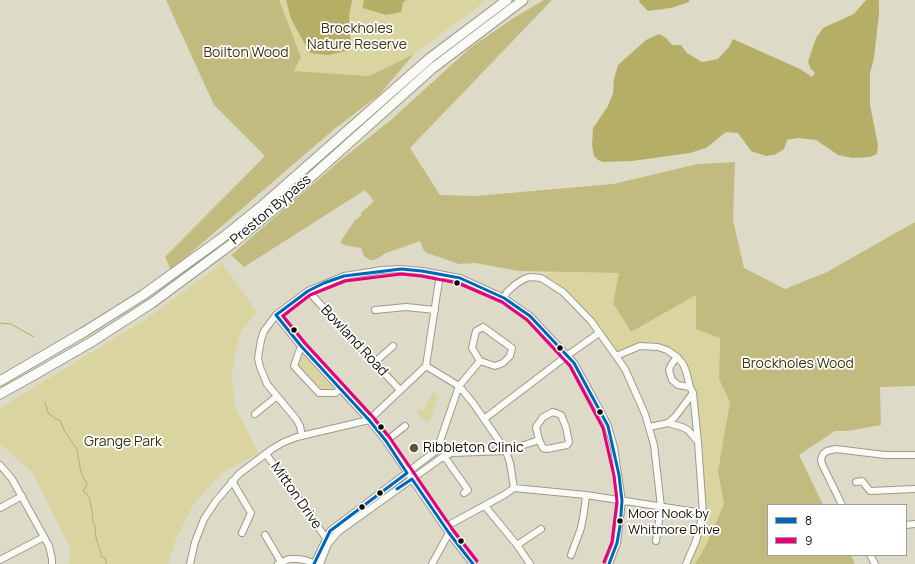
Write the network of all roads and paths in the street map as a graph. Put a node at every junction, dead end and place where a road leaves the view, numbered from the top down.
1 (507, 0) edge
2 (523, 0) edge
3 (440, 274) junction
4 (308, 291) junction
5 (504, 298) junction
6 (375, 310) dead end
7 (435, 310) junction
8 (276, 315) junction
9 (599, 333) junction
10 (301, 346) junction
11 (393, 346) dead end
12 (568, 355) junction
13 (616, 356) junction
14 (677, 357) junction
15 (480, 361) junction
16 (374, 363) junction
17 (426, 366) junction
18 (0, 381) edge
19 (459, 386) junction
20 (341, 389) junction
21 (400, 390) junction
22 (691, 390) junction
23 (0, 394) edge
24 (276, 397) junction
25 (256, 414) dead end
26 (484, 419) junction
27 (368, 420) junction
28 (668, 423) junction
29 (405, 426) dead end
30 (649, 427) junction
31 (302, 436) junction
32 (539, 440) junction
33 (386, 442) junction
34 (698, 442) junction
35 (506, 451) junction
36 (266, 454) junction
37 (915, 455) edge
38 (444, 456) junction
39 (0, 464) edge
40 (407, 473) junction
41 (412, 479) junction
42 (860, 480) dead end
43 (232, 481) junction
44 (514, 488) junction
45 (915, 489) edge
46 (464, 493) dead end
47 (586, 495) junction
48 (22, 496) junction
49 (622, 501) junction
50 (842, 504) edge
51 (485, 506) junction
52 (662, 507) junction
53 (0, 508) edge
54 (703, 513) junction
55 (445, 527) junction
56 (541, 529) dead end
57 (242, 533) dead end
58 (449, 533) junction
59 (265, 535) dead end
60 (44, 537) junction
61 (328, 540) junction
62 (656, 541) dead end
63 (517, 545) junction
64 (571, 555) dead end
65 (0, 560) edge
66 (610, 562) edge
67 (280, 563) edge
68 (52, 564) edge
69 (190, 564) edge
70 (316, 564) edge
71 (432, 564) edge
72 (473, 564) edge
73 (530, 564) edge
74 (618, 564) edge
75 (686, 564) edge

1 - 18 highway, Preston Bypass
2 - 23 highway, Preston Bypass
3 - 4 street
3 - 5 street
3 - 7 street
4 - 8 street
4 - 16 street, Bowland Road
5 - 9 street
5 - 12 street
6 - 7 street
7 - 17 street
8 - 10 street
8 - 24 street
9 - 12 street
9 - 13 street
10 - 20 street
10 - 20 street
11 - 16 street
12 - 26 street
12 - 49 street
13 - 14 street
13 - 30 street
14 - 22 street
14 - 22 street
15 - 15 street
15 - 19 street
16 - 21 street, Bowland Road
17 - 19 street
17 - 21 street
19 - 26 street
19 - 40 street
20 - 27 street
21 - 27 street
22 - 28 street
22 - 34 street
24 - 25 street
24 - 31 street
26 - 35 street
27 - 31 street
27 - 33 street
28 - 30 street
28 - 34 street
29 - 33 street
30 - 52 street
31 - 36 street
32 - 32 street
32 - 35 street
33 - 40 street
34 - 54 street
35 - 38 street
35 - 44 street
36 - 43 street
36 - 61 street, Mitton Drive
37 - 50 street
38 - 41 street
38 - 46 street
39 - 48 street
40 - 41 street
40 - 61 street
41 - 55 street
41 - 61 street
42 - 45 street
43 - 57 street
43 - 69 street
44 - 47 street
44 - 51 street
47 - 49 street
47 - 64 street
48 - 53 street
48 - 60 street
49 - 52 street
49 - 66 street
51 - 55 street
51 - 63 street
52 - 54 street
52 - 62 street
54 - 75 street
55 - 58 street
56 - 63 street
58 - 71 street
58 - 72 street
59 - 67 street
60 - 65 street
60 - 68 street
61 - 70 street
63 - 73 street
66 - 74 street
67 - 70 street

